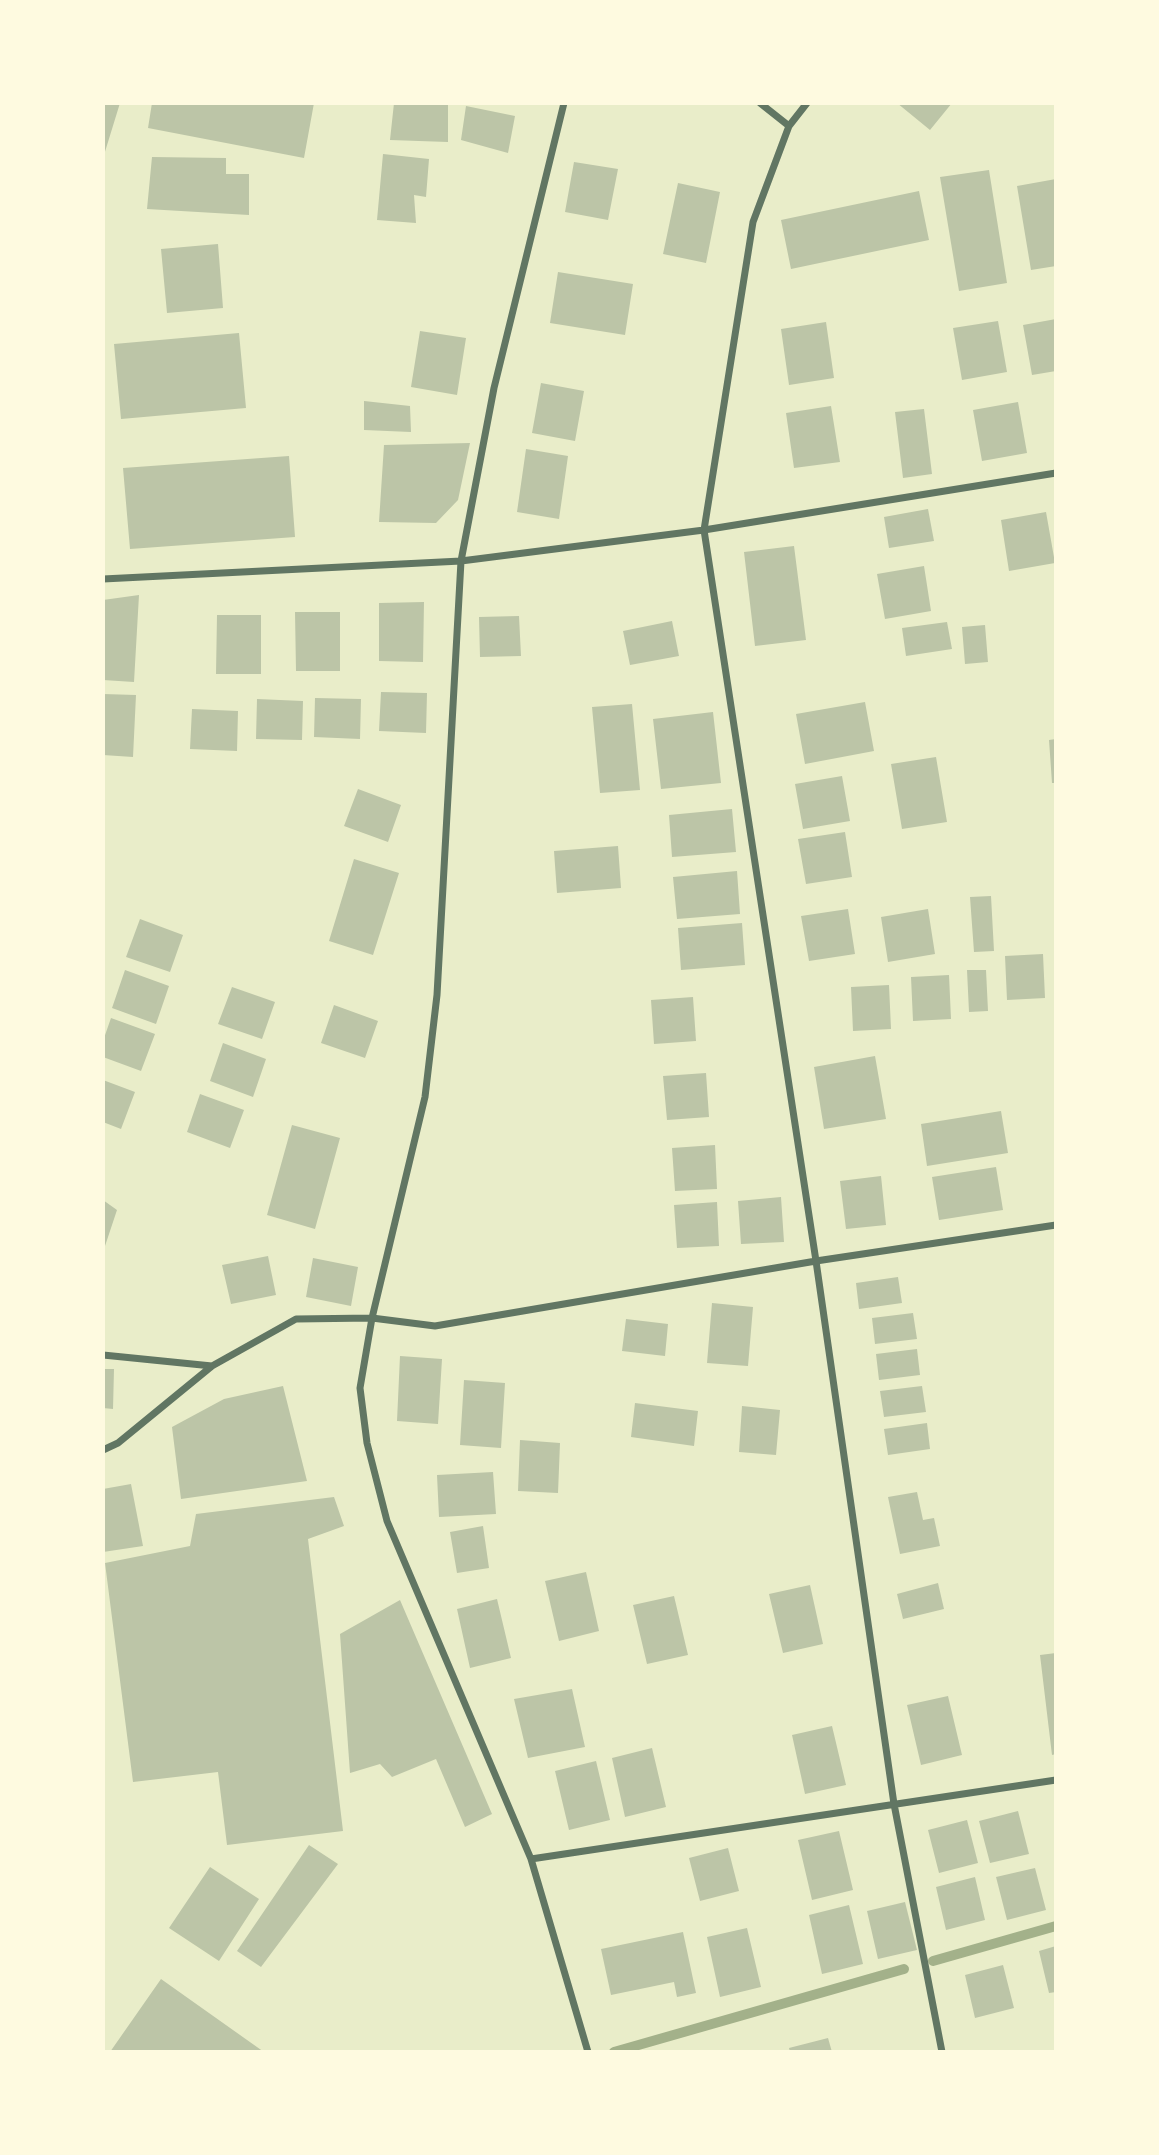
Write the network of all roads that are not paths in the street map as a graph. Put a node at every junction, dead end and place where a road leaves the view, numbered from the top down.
1 (564, 103) edge
2 (760, 103) edge
3 (807, 103) edge
4 (789, 126) junction
5 (1056, 473) edge
6 (704, 530) junction
7 (461, 561) junction
8 (103, 579) edge
9 (1056, 1225) edge
10 (817, 1261) junction
11 (372, 1318) junction
12 (103, 1355) edge
13 (212, 1366) junction
14 (103, 1450) edge
15 (1056, 1780) edge
16 (894, 1804) junction
17 (531, 1859) junction
18 (588, 2052) edge
19 (942, 2052) edge

1 - 7 street
2 - 4 street
3 - 4 street
4 - 6 street
5 - 6 street
6 - 7 street
6 - 10 street
7 - 8 street
7 - 11 street
9 - 10 street
10 - 11 street
10 - 16 street
11 - 13 street
11 - 17 street
12 - 13 street
13 - 14 street
15 - 16 street
16 - 17 street
16 - 19 street
17 - 18 street

